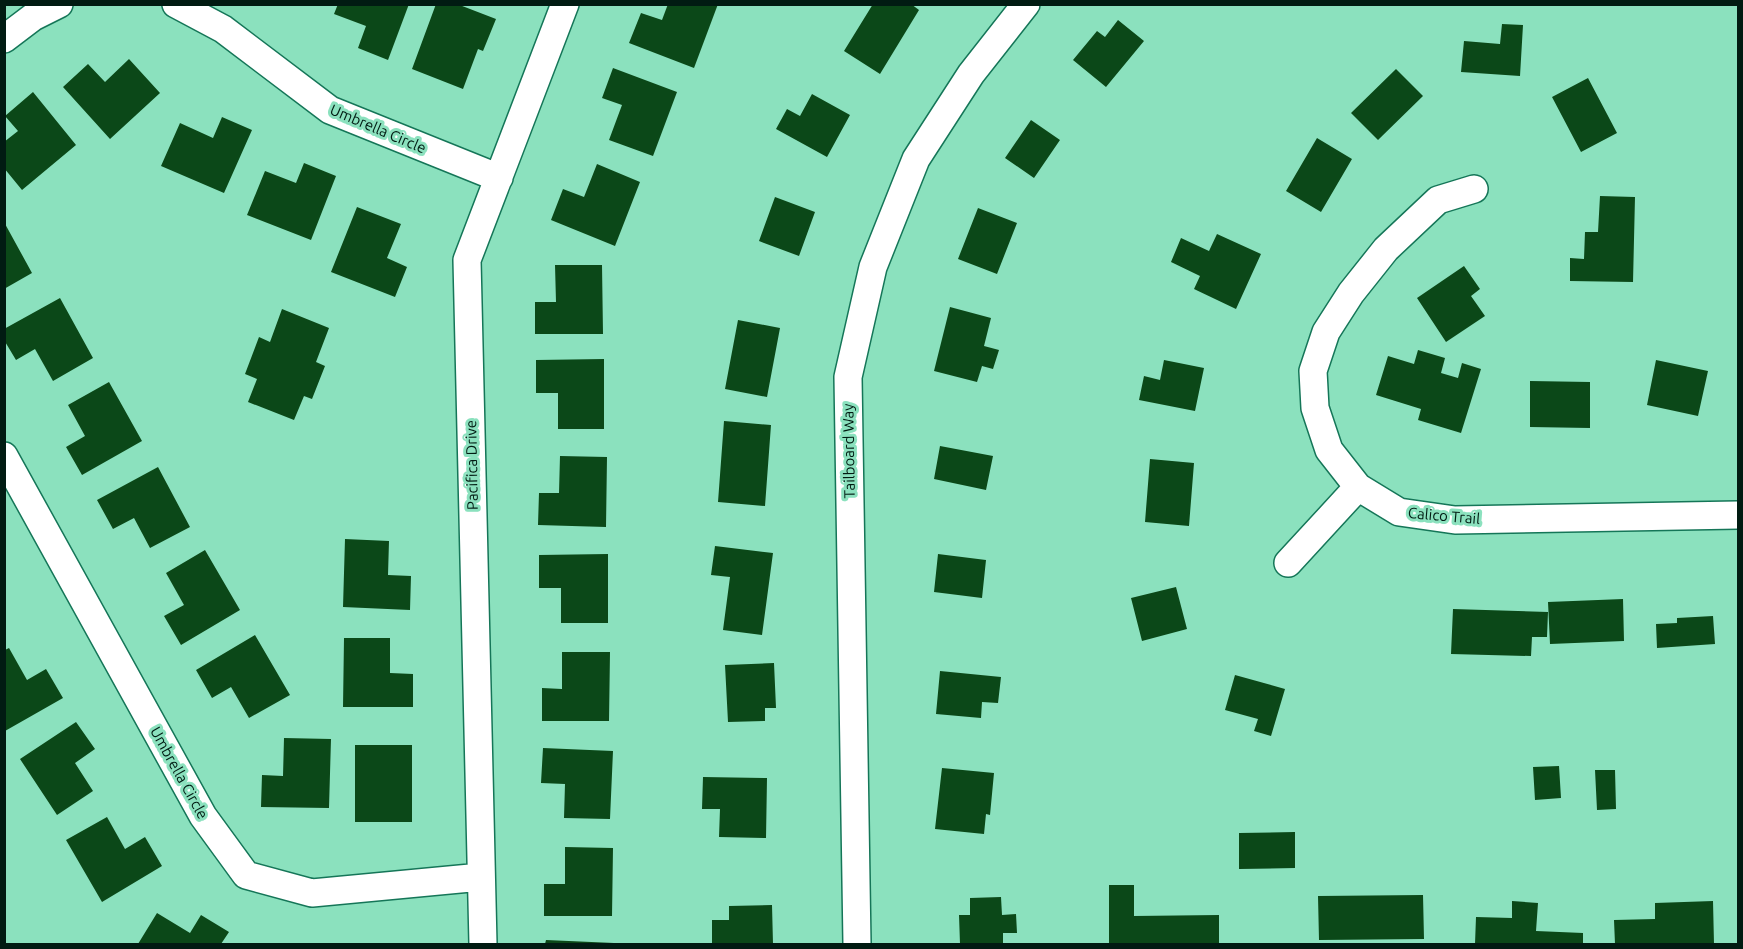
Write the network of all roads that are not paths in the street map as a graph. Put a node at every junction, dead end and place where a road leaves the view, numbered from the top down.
1 (59, 4) edge
2 (176, 4) edge
3 (565, 4) edge
4 (1026, 4) edge
5 (4, 39) edge
6 (499, 178) junction
7 (1474, 189) dead end
8 (4, 456) edge
9 (1358, 487) junction
10 (1738, 515) edge
11 (1288, 563) dead end
12 (482, 877) junction
13 (483, 945) edge
14 (857, 945) edge

1 - 5 street
2 - 6 street, Umbrella Circle
3 - 6 street, Pacifica Drive
4 - 14 street, Tailboard Way
6 - 12 street, Pacifica Drive
7 - 9 street, Calico Trail
8 - 12 street, Umbrella Circle
9 - 10 street, Calico Trail
9 - 11 street
12 - 13 street, Pacifica Drive

